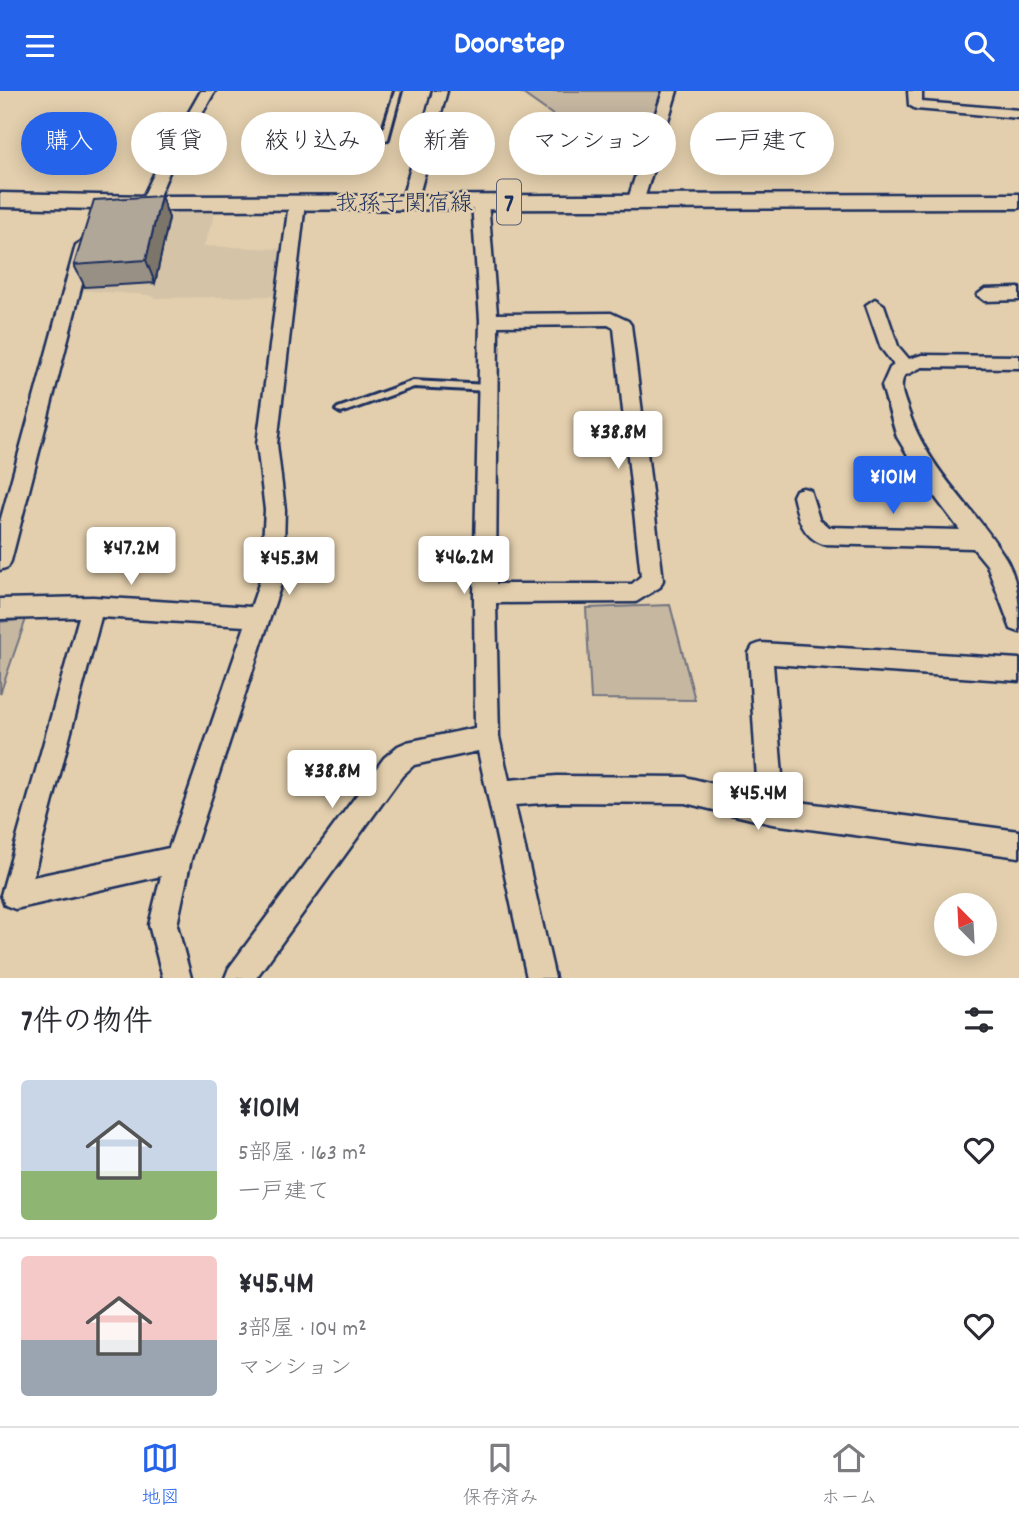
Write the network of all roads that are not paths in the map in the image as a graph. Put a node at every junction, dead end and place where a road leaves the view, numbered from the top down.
1 (208, 91) edge
2 (398, 91) edge
3 (440, 91) edge
4 (670, 91) edge
5 (915, 91) edge
6 (1019, 114) edge
7 (385, 136) edge
8 (0, 200) edge
9 (638, 201) junction
10 (1019, 201) edge
11 (409, 202) junction
12 (480, 202) junction
13 (148, 203) junction
14 (297, 203) junction
15 (92, 215) junction
16 (1019, 294) edge
17 (985, 295) dead end
18 (875, 305) dead end
19 (489, 320) junction
20 (1019, 362) edge
21 (905, 366) junction
22 (488, 388) junction
23 (341, 410) dead end
24 (803, 496) dead end
25 (979, 539) junction
26 (0, 561) edge
27 (485, 594) junction
28 (93, 607) junction
29 (0, 609) edge
30 (261, 617) junction
31 (1019, 622) edge
32 (1019, 670) edge
33 (487, 737) junction
34 (498, 794) junction
35 (772, 811) junction
36 (1019, 844) edge
37 (178, 859) junction
38 (177, 978) edge
39 (239, 978) edge
40 (541, 978) edge

1 - 13 street
2 - 7 lane
3 - 11 street
4 - 9 street
5 - 6 street
8 - 15 main road, 我孫子関宿線 / 7
9 - 10 main road, 我孫子関宿線 / 7
9 - 12 main road, 我孫子関宿線 / 7
11 - 12 main road, 我孫子関宿線 / 7
11 - 14 main road, 我孫子関宿線 / 7
12 - 19 street
13 - 14 main road, 我孫子関宿線 / 7
13 - 15 main road, 我孫子関宿線 / 7
14 - 30 street
15 - 26 street
16 - 17 street
18 - 21 street
19 - 22 street
19 - 27 street
20 - 21 street
21 - 25 street
22 - 23 lane
22 - 27 street
24 - 25 street
25 - 31 street
27 - 33 street
28 - 29 street
28 - 30 street
28 - 37 street
30 - 37 street
32 - 35 street
33 - 34 street
33 - 39 street
34 - 35 street
34 - 40 street
35 - 36 street
37 - 38 street

